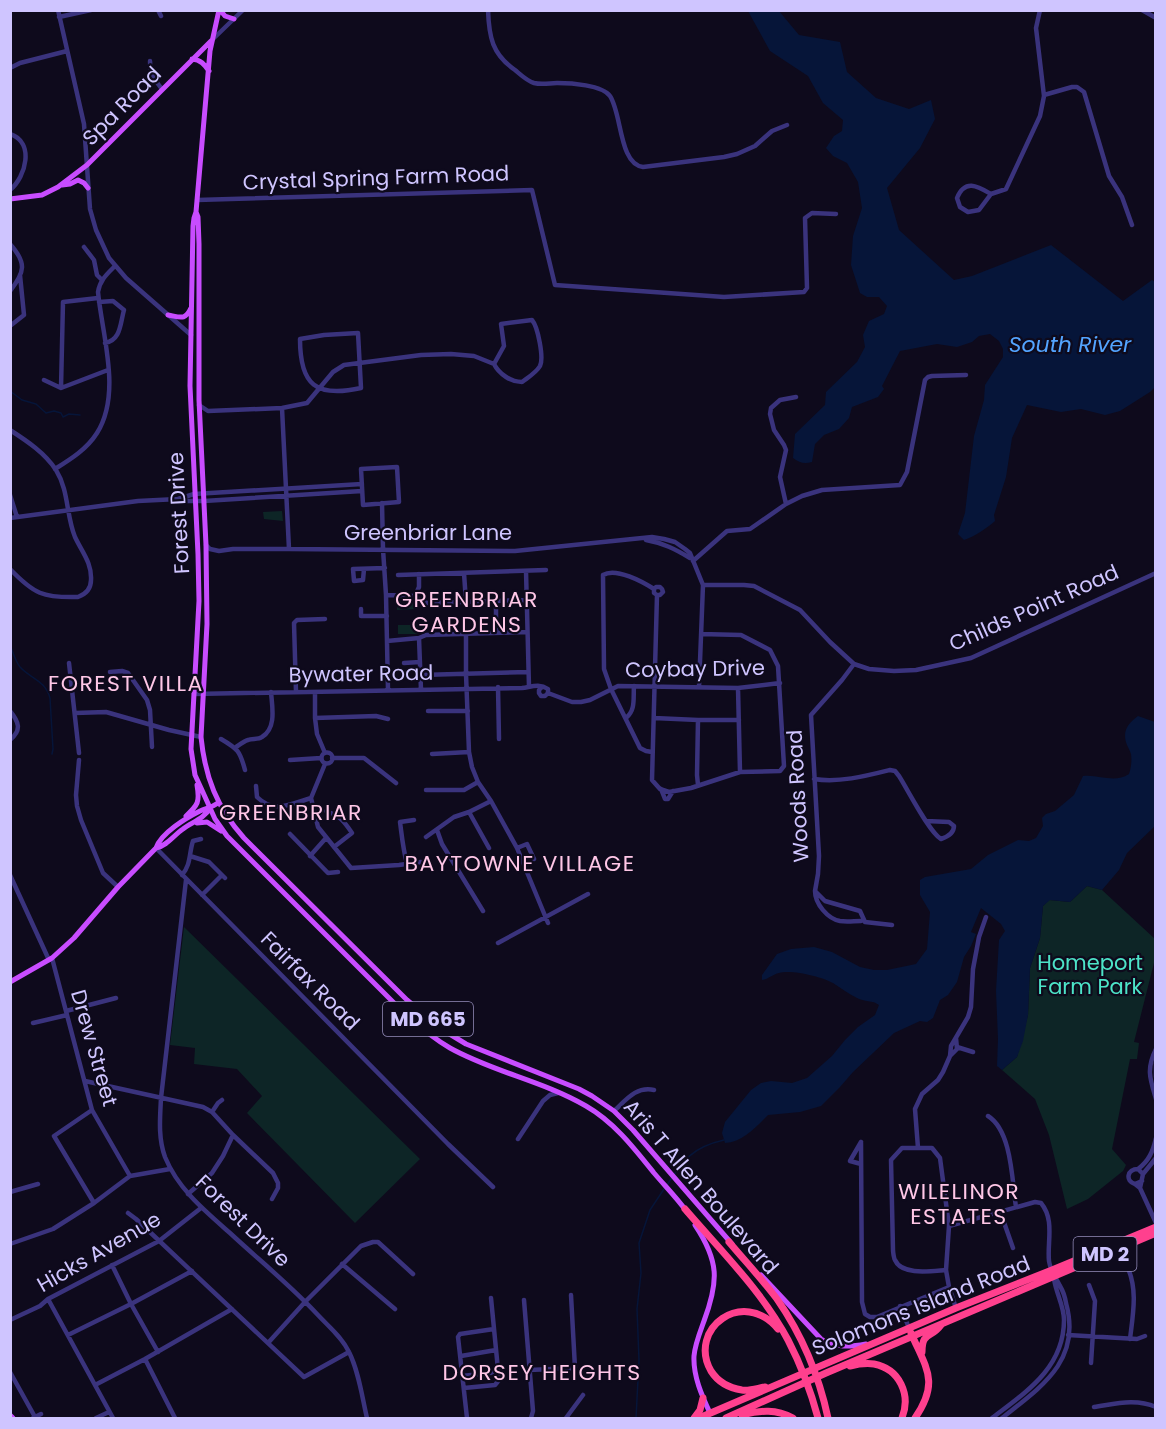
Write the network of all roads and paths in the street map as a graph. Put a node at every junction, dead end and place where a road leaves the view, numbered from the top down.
1 (58, 10) edge
2 (91, 10) edge
3 (219, 10) edge
4 (243, 10) edge
5 (488, 10) edge
6 (1040, 10) edge
7 (1142, 10) edge
8 (59, 17) junction
9 (1155, 18) edge
10 (234, 19) junction
11 (212, 41) junction
12 (67, 51) junction
13 (192, 59) junction
14 (150, 61) dead end
15 (10, 68) edge
16 (209, 71) junction
17 (162, 89) junction
18 (1044, 95) junction
19 (787, 125) dead end
20 (10, 134) edge
21 (87, 165) junction
22 (60, 185) junction
23 (88, 188) junction
24 (10, 190) edge
25 (991, 194) junction
26 (10, 199) edge
27 (197, 200) junction
28 (196, 212) junction
29 (836, 214) dead end
30 (1132, 225) dead end
31 (10, 244) edge
32 (84, 247) dead end
33 (115, 266) junction
34 (20, 275) junction
35 (102, 280) junction
36 (10, 291) edge
37 (99, 300) junction
38 (192, 307) junction
39 (168, 315) junction
40 (10, 326) edge
41 (191, 335) junction
42 (199, 342) junction
43 (105, 343) junction
44 (359, 363) junction
45 (494, 364) junction
46 (108, 370) junction
47 (966, 375) dead end
48 (44, 380) dead end
49 (61, 388) junction
50 (320, 389) junction
51 (796, 397) dead end
52 (199, 405) junction
53 (282, 408) junction
54 (208, 411) junction
55 (200, 420) junction
56 (10, 430) edge
57 (55, 470) junction
58 (362, 483) junction
59 (287, 488) junction
60 (362, 491) junction
61 (10, 495) edge
62 (287, 495) junction
63 (203, 497) junction
64 (195, 498) junction
65 (382, 503) junction
66 (786, 504) junction
67 (69, 509) junction
68 (17, 516) junction
69 (10, 518) edge
70 (206, 545) junction
71 (289, 549) junction
72 (383, 549) junction
73 (219, 551) junction
74 (207, 560) junction
75 (692, 560) junction
76 (385, 568) junction
77 (10, 569) edge
78 (364, 569) dead end
79 (546, 570) dead end
80 (526, 571) junction
81 (464, 573) junction
82 (1155, 573) edge
83 (419, 574) junction
84 (398, 575) dead end
85 (703, 585) junction
86 (387, 595) junction
87 (415, 596) junction
88 (526, 600) junction
89 (496, 601) junction
90 (466, 602) junction
91 (361, 609) dead end
92 (387, 616) junction
93 (325, 619) dead end
94 (527, 632) junction
95 (496, 633) junction
96 (466, 634) junction
97 (701, 634) junction
98 (419, 638) junction
99 (387, 641) junction
100 (196, 661) junction
101 (205, 662) junction
102 (420, 662) junction
103 (69, 663) dead end
104 (404, 663) dead end
105 (854, 664) junction
106 (110, 672) dead end
107 (528, 672) junction
108 (466, 674) junction
109 (421, 675) junction
110 (780, 683) junction
111 (634, 686) junction
112 (498, 687) junction
113 (529, 687) junction
114 (655, 687) junction
115 (699, 687) junction
116 (541, 688) junction
117 (611, 688) junction
118 (738, 688) junction
119 (467, 689) junction
120 (388, 690) junction
121 (421, 690) junction
122 (271, 692) junction
123 (296, 692) junction
124 (315, 692) junction
125 (548, 693) junction
126 (194, 694) junction
127 (203, 694) junction
128 (10, 711) edge
129 (428, 711) dead end
130 (468, 711) junction
131 (75, 713) junction
132 (315, 718) junction
133 (626, 718) junction
134 (654, 718) junction
135 (388, 719) dead end
136 (698, 720) junction
137 (739, 720) junction
138 (152, 726) junction
139 (191, 734) junction
140 (201, 737) junction
141 (221, 739) dead end
142 (499, 739) dead end
143 (10, 740) edge
144 (152, 747) dead end
145 (236, 747) junction
146 (470, 752) junction
147 (652, 752) junction
148 (79, 753) dead end
149 (325, 753) junction
150 (432, 753) dead end
151 (321, 758) junction
152 (332, 758) junction
153 (79, 760) dead end
154 (290, 760) dead end
155 (325, 764) junction
156 (245, 770) dead end
157 (740, 772) junction
158 (195, 775) junction
159 (814, 779) junction
160 (478, 782) junction
161 (396, 783) dead end
162 (698, 785) junction
163 (256, 786) dead end
164 (426, 790) dead end
165 (311, 798) junction
166 (491, 801) junction
167 (218, 803) junction
168 (210, 808) junction
169 (326, 811) dead end
170 (469, 812) junction
171 (414, 820) dead end
172 (926, 821) junction
173 (182, 825) junction
174 (437, 830) junction
175 (290, 834) dead end
176 (227, 836) junction
177 (426, 837) dead end
178 (326, 838) junction
179 (201, 839) dead end
180 (334, 847) junction
181 (156, 848) junction
182 (489, 848) dead end
183 (517, 848) junction
184 (190, 856) junction
185 (310, 856) junction
186 (534, 859) dead end
187 (421, 862) dead end
188 (406, 864) junction
189 (338, 872) dead end
190 (10, 875) edge
191 (182, 875) junction
192 (186, 880) junction
193 (118, 887) junction
194 (815, 891) junction
195 (588, 894) dead end
196 (202, 895) junction
197 (483, 911) dead end
198 (546, 917) junction
199 (986, 917) dead end
200 (861, 921) dead end
201 (548, 923) dead end
202 (892, 925) dead end
203 (498, 943) dead end
204 (50, 959) junction
205 (10, 982) edge
206 (116, 998) dead end
207 (67, 1013) junction
208 (33, 1023) dead end
209 (956, 1037) junction
210 (957, 1047) junction
211 (1155, 1049) edge
212 (973, 1052) dead end
213 (950, 1056) junction
214 (1155, 1063) edge
215 (1155, 1077) edge
216 (85, 1081) junction
217 (539, 1085) junction
218 (654, 1090) dead end
219 (558, 1093) junction
220 (161, 1098) junction
221 (1155, 1099) edge
222 (222, 1100) dead end
223 (543, 1101) junction
224 (92, 1110) junction
225 (614, 1111) junction
226 (212, 1112) junction
227 (988, 1116) dead end
228 (233, 1135) junction
229 (518, 1138) dead end
230 (1155, 1138) edge
231 (918, 1148) junction
232 (1155, 1158) edge
233 (861, 1164) dead end
234 (170, 1169) junction
235 (1138, 1169) junction
236 (1143, 1174) junction
237 (130, 1176) junction
238 (1142, 1181) junction
239 (38, 1184) dead end
240 (1136, 1184) junction
241 (493, 1187) dead end
242 (1140, 1188) junction
243 (10, 1192) edge
244 (188, 1194) junction
245 (272, 1199) dead end
246 (94, 1203) junction
247 (1016, 1207) junction
248 (201, 1208) junction
249 (684, 1208) junction
250 (1000, 1211) junction
251 (128, 1213) dead end
252 (1155, 1225) edge
253 (949, 1226) junction
254 (1155, 1233) edge
255 (159, 1241) junction
256 (729, 1242) junction
257 (10, 1244) edge
258 (1013, 1248) dead end
259 (342, 1264) junction
260 (112, 1265) junction
261 (1127, 1266) dead end
262 (946, 1270) junction
263 (192, 1271) junction
264 (1053, 1273) junction
265 (413, 1274) dead end
266 (1089, 1285) dead end
267 (949, 1287) junction
268 (571, 1295) dead end
269 (491, 1298) dead end
270 (48, 1299) junction
271 (524, 1300) dead end
272 (305, 1302) junction
273 (130, 1304) junction
274 (900, 1306) junction
275 (956, 1308) junction
276 (232, 1309) junction
277 (395, 1309) dead end
278 (10, 1320) edge
279 (942, 1324) junction
280 (909, 1328) junction
281 (494, 1329) junction
282 (68, 1335) junction
283 (1066, 1335) junction
284 (912, 1336) junction
285 (1145, 1336) dead end
286 (1092, 1337) junction
287 (1130, 1339) junction
288 (880, 1341) junction
289 (268, 1343) junction
290 (496, 1350) junction
291 (158, 1352) junction
292 (350, 1352) junction
293 (794, 1353) junction
294 (922, 1355) junction
295 (461, 1356) junction
296 (145, 1359) junction
297 (1091, 1363) dead end
298 (839, 1368) junction
299 (530, 1370) junction
300 (10, 1372) edge
301 (499, 1372) junction
302 (462, 1376) junction
303 (819, 1383) junction
304 (95, 1385) junction
305 (777, 1385) junction
306 (464, 1388) junction
307 (583, 1395) dead end
308 (703, 1398) junction
309 (1094, 1407) dead end
310 (1155, 1407) edge
311 (109, 1412) junction
312 (36, 1416) edge
313 (713, 1417) edge
314 (727, 1418) edge
315 (96, 1419) edge
316 (113, 1419) edge
317 (175, 1419) edge
318 (367, 1419) edge
319 (467, 1419) edge
320 (531, 1419) edge
321 (566, 1419) edge
322 (694, 1419) edge
323 (699, 1419) edge
324 (793, 1419) edge
325 (818, 1419) edge
326 (828, 1419) edge
327 (834, 1419) edge
328 (902, 1419) edge
329 (915, 1419) edge
330 (992, 1419) edge
331 (1002, 1419) edge

1 - 8 street
2 - 8 street
3 - 10 main road
3 - 11 main road, Forest Drive
4 - 10 street, Spa Road
5 - 19 street
6 - 18 street
7 - 9 street
8 - 12 street
10 - 11 street, Spa Road
11 - 13 main road, Spa Road
11 - 16 main road, Forest Drive
12 - 15 street
12 - 21 street
13 - 16 main road
13 - 17 main road, Spa Road
14 - 17 street
16 - 27 main road, Forest Drive
17 - 21 main road, Spa Road
18 - 25 street
18 - 30 street
20 - 24 street
21 - 22 main road, Spa Road
21 - 23 street
22 - 23 main road
22 - 26 main road, Spa Road
23 - 33 street
25 - 25 street
27 - 28 main road, Forest Drive
27 - 29 street, Crystal Spring Farm Road
28 - 38 main road, Forest Drive
28 - 42 main road, Forest Drive
31 - 34 street
32 - 35 street
33 - 35 street
33 - 39 street
34 - 36 street
34 - 40 street
35 - 37 street
37 - 43 street
37 - 43 street
37 - 49 street
38 - 39 main road
38 - 41 main road, Forest Drive
39 - 41 street
41 - 42 main road
41 - 64 main road, Forest Drive
42 - 52 main road, Forest Drive
43 - 46 street
44 - 45 street
44 - 50 street
44 - 50 street
44 - 50 street
45 - 45 street
46 - 49 street
46 - 57 street
47 - 66 street
48 - 49 street
50 - 53 street
51 - 66 street
52 - 54 street
52 - 55 main road, Forest Drive
53 - 54 street
53 - 59 street
54 - 55 street
55 - 63 main road, Forest Drive
56 - 57 street
57 - 67 street
58 - 59 street
58 - 60 street
58 - 65 street
59 - 62 street
59 - 63 street
60 - 62 street
60 - 65 street
61 - 68 street
62 - 63 street
62 - 71 street
63 - 64 street
63 - 70 main road, Forest Drive
64 - 67 street
64 - 100 main road, Forest Drive
65 - 72 street
66 - 75 street
67 - 68 street
67 - 77 street
68 - 69 street
70 - 73 street, Greenbriar Lane
70 - 74 main road, Forest Drive
71 - 72 street, Greenbriar Lane
71 - 73 street, Greenbriar Lane
72 - 75 street, Greenbriar Lane
72 - 76 street
73 - 74 street
74 - 101 main road, Forest Drive
75 - 85 street
76 - 78 street, Greenbriar Lane
76 - 86 street
79 - 80 street
80 - 81 street
80 - 88 street
81 - 83 street
81 - 90 street
82 - 105 street, Childs Point Road
83 - 84 street
83 - 87 street
85 - 97 street
85 - 105 street
86 - 87 street
86 - 92 street
87 - 90 street
88 - 89 street
88 - 94 street
89 - 90 street
89 - 95 street
91 - 92 street
92 - 99 street
93 - 123 street
94 - 95 street
94 - 107 street
95 - 96 street
96 - 98 street
96 - 108 street
97 - 110 street
97 - 115 street
98 - 99 street
98 - 102 street
99 - 120 street
100 - 101 main road
100 - 126 main road, Forest Drive
101 - 127 main road, Forest Drive
102 - 104 street
102 - 109 street
103 - 131 street
105 - 159 street, Woods Road
106 - 138 street
107 - 108 street
107 - 113 street
108 - 109 street
108 - 119 street
109 - 121 street
110 - 118 street, Coybay Drive
110 - 157 street
111 - 114 street, Coybay Drive
111 - 117 street, Coybay Drive
111 - 133 street
112 - 113 street, Bywater Road
112 - 119 street, Bywater Road
112 - 142 street
113 - 116 street, Bywater Road
114 - 115 street, Coybay Drive
114 - 117 street
114 - 134 street
115 - 118 street, Coybay Drive
116 - 125 street
116 - 125 street
117 - 125 street
117 - 133 street
118 - 137 street
119 - 121 street, Bywater Road
119 - 130 street
120 - 121 street, Bywater Road
120 - 124 street, Bywater Road
122 - 123 street, Bywater Road
122 - 127 street, Bywater Road
122 - 145 street
123 - 124 street, Bywater Road
124 - 132 street
126 - 127 street, Bywater Road
126 - 139 main road, Forest Drive / MD 665
127 - 140 main road, Forest Drive / MD 665
128 - 143 street
129 - 130 street
130 - 146 street
131 - 138 street
131 - 148 street
132 - 135 street
132 - 149 street
133 - 147 street
134 - 136 street
134 - 147 street
136 - 137 street
136 - 162 street
137 - 157 street
138 - 139 street
138 - 144 street
139 - 140 street
139 - 158 main road, Forest Drive / MD 665
140 - 167 main road, Forest Drive / MD 665
141 - 145 street
145 - 156 street
146 - 150 street
146 - 160 street
147 - 162 street
149 - 151 street
149 - 152 street
151 - 154 street
151 - 155 street
152 - 155 street
152 - 161 street
153 - 193 street
155 - 165 street
157 - 162 street
158 - 168 main road, Forest Drive / MD 665
158 - 173 main road
159 - 172 street
159 - 194 street, Woods Road
160 - 164 street
160 - 166 street
163 - 165 street
165 - 178 street
166 - 170 street
166 - 183 street
167 - 168 main road
167 - 225 main road, Aris T Allen Boulevard / MD 665
168 - 173 main road
168 - 176 main road, Aris T Allen Boulevard / MD 665
169 - 180 street
170 - 174 street
170 - 182 street
171 - 188 street
172 - 172 street
173 - 176 main road
173 - 181 main road
174 - 177 street
174 - 197 street
175 - 185 street
176 - 217 main road, Aris T Allen Boulevard / MD 665
178 - 180 street
178 - 185 street
179 - 184 street
180 - 188 street
181 - 191 street, Fairfax Road
181 - 193 main road
183 - 186 street
183 - 198 street
184 - 191 street
184 - 196 street
185 - 189 street
187 - 188 street
190 - 204 street, Drew Street
191 - 192 street, Fairfax Road
192 - 196 street, Fairfax Road
192 - 220 street, Forest Drive
193 - 204 main road
194 - 200 street
194 - 202 street, Woods Road
195 - 198 street
196 - 241 street, Fairfax Road
198 - 201 street
198 - 203 street
199 - 209 street
204 - 205 main road
204 - 207 street, Drew Street
206 - 207 street
207 - 208 street
207 - 216 street, Drew Street
209 - 210 street
209 - 213 street
210 - 212 street
210 - 213 street
211 - 221 street
213 - 231 street
214 - 215 street
216 - 220 street
216 - 224 street, Drew Street
217 - 219 main road, Aris T Allen Boulevard / MD 665
217 - 223 street
218 - 225 street
219 - 223 street
219 - 249 main road, Aris T Allen Boulevard / MD 665
220 - 226 street
220 - 234 street, Forest Drive
222 - 226 street
223 - 229 street
224 - 237 street, Drew Street
224 - 246 street
225 - 256 main road, Aris T Allen Boulevard / MD 665
226 - 228 street
227 - 247 street
228 - 244 street
228 - 245 street
230 - 235 street
231 - 253 street
231 - 262 street
232 - 236 street
233 - 274 street
234 - 237 street
234 - 244 street, Forest Drive
235 - 236 street
235 - 240 street
236 - 238 street
237 - 246 street
238 - 240 street
238 - 242 street
239 - 243 street
240 - 242 street
242 - 252 street
244 - 248 street, Forest Drive
246 - 257 street
247 - 250 street
247 - 264 street
248 - 255 street, Hicks Avenue
248 - 272 street, Forest Drive
249 - 293 highway, Aris T Allen Boulevard / MD 665
249 - 308 main road
250 - 253 street
250 - 258 street
251 - 255 street
252 - 264 highway, Solomons Island Road / MD 2
253 - 262 street
254 - 264 highway, Solomons Island Road / MD 2
255 - 260 street, Hicks Avenue
255 - 263 street
256 - 288 main road
256 - 303 highway, Aris T Allen Boulevard / MD 665
259 - 265 street
259 - 272 street
259 - 277 street
260 - 270 street, Hicks Avenue
260 - 273 street
261 - 287 street
262 - 267 street
263 - 273 street
263 - 276 street
264 - 275 highway, Solomons Island Road / MD 2
264 - 279 highway, Solomons Island Road / MD 2
264 - 283 street
266 - 286 street
267 - 274 street
267 - 275 street
268 - 299 street
269 - 281 street
270 - 278 street, Hicks Avenue
270 - 282 street
271 - 299 street
272 - 289 street
272 - 292 street, Forest Drive
273 - 282 street
273 - 291 street
274 - 280 street
275 - 280 highway, Solomons Island Road / MD 2
276 - 289 street
276 - 291 street
279 - 284 highway, Solomons Island Road / MD 2
279 - 294 highway
280 - 284 highway
280 - 288 highway, Solomons Island Road / MD 2
281 - 290 street
281 - 295 street
282 - 304 street
283 - 286 street
283 - 330 street
283 - 331 street
284 - 294 highway
284 - 298 highway, Solomons Island Road / MD 2
285 - 287 street
286 - 287 street
286 - 297 street
288 - 305 highway, Solomons Island Road / MD 2
289 - 292 street
290 - 295 street
290 - 301 street
291 - 296 street
292 - 318 street, Forest Drive
293 - 305 highway
293 - 325 highway, Aris T Allen Boulevard / MD 665
294 - 329 highway
295 - 302 street
296 - 304 street
296 - 317 street
298 - 314 highway, Solomons Island Road / MD 2
298 - 328 highway
299 - 320 street
300 - 312 street
301 - 302 street
301 - 306 street
302 - 306 street
303 - 326 highway, Aris T Allen Boulevard / MD 665
303 - 327 highway
304 - 311 street
305 - 313 highway, Solomons Island Road / MD 2
306 - 319 street
307 - 321 street
308 - 313 main road
308 - 322 highway
309 - 310 street
311 - 315 street
311 - 316 street
313 - 323 highway, Solomons Island Road / MD 2
314 - 324 highway

